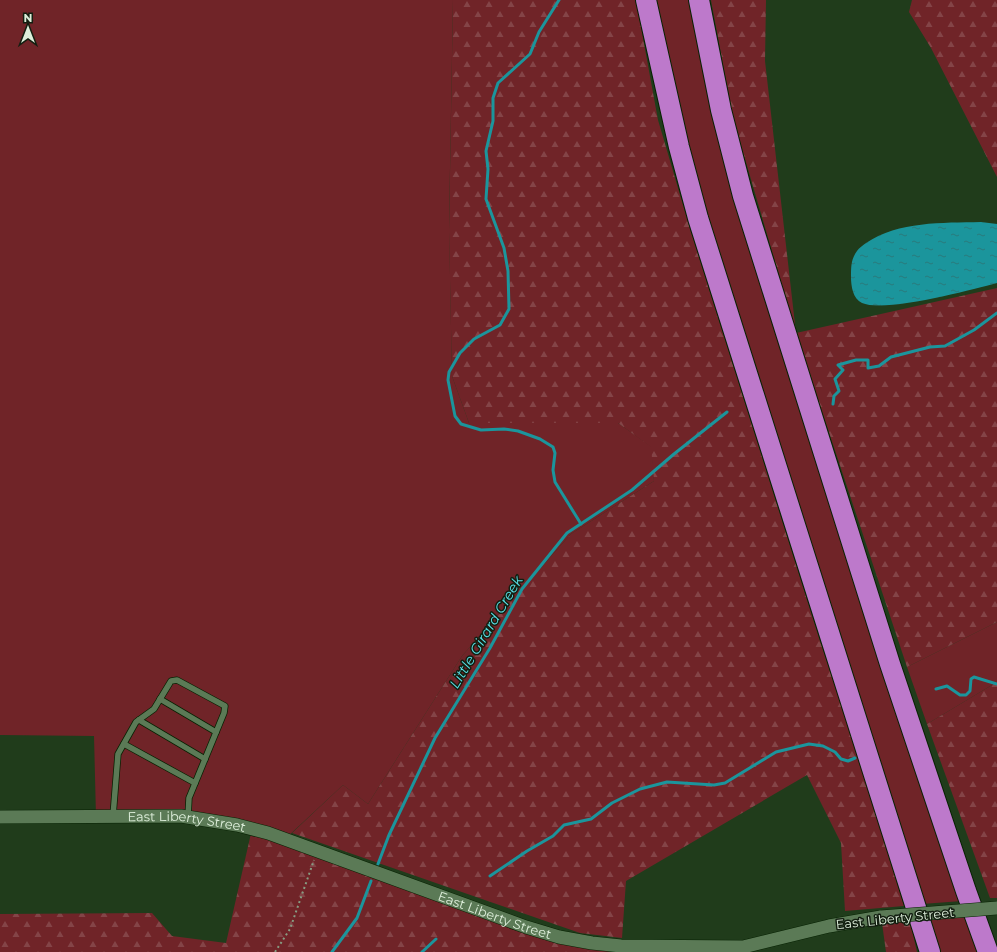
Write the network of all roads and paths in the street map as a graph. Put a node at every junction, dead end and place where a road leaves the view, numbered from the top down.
1 (646, 0) edge
2 (699, 0) edge
3 (160, 698) junction
4 (139, 720) junction
5 (216, 732) junction
6 (124, 744) junction
7 (205, 758) junction
8 (195, 783) junction
9 (933, 792) junction
10 (0, 817) edge
11 (113, 817) junction
12 (188, 817) junction
13 (317, 852) junction
14 (997, 908) edge
15 (997, 937) edge
16 (275, 952) edge
17 (930, 952) edge
18 (988, 952) edge

1 - 17 highway
2 - 9 highway
3 - 4 lane
3 - 5 lane
3 - 5 lane
4 - 6 lane
4 - 7 lane
5 - 7 lane
6 - 8 lane
6 - 11 lane
7 - 8 lane
8 - 12 lane
9 - 15 highway
9 - 18 highway
10 - 11 street, East Liberty Street
11 - 12 street, East Liberty Street
12 - 13 street, East Liberty Street
13 - 14 street, East Liberty Street, bridge
13 - 16 path

